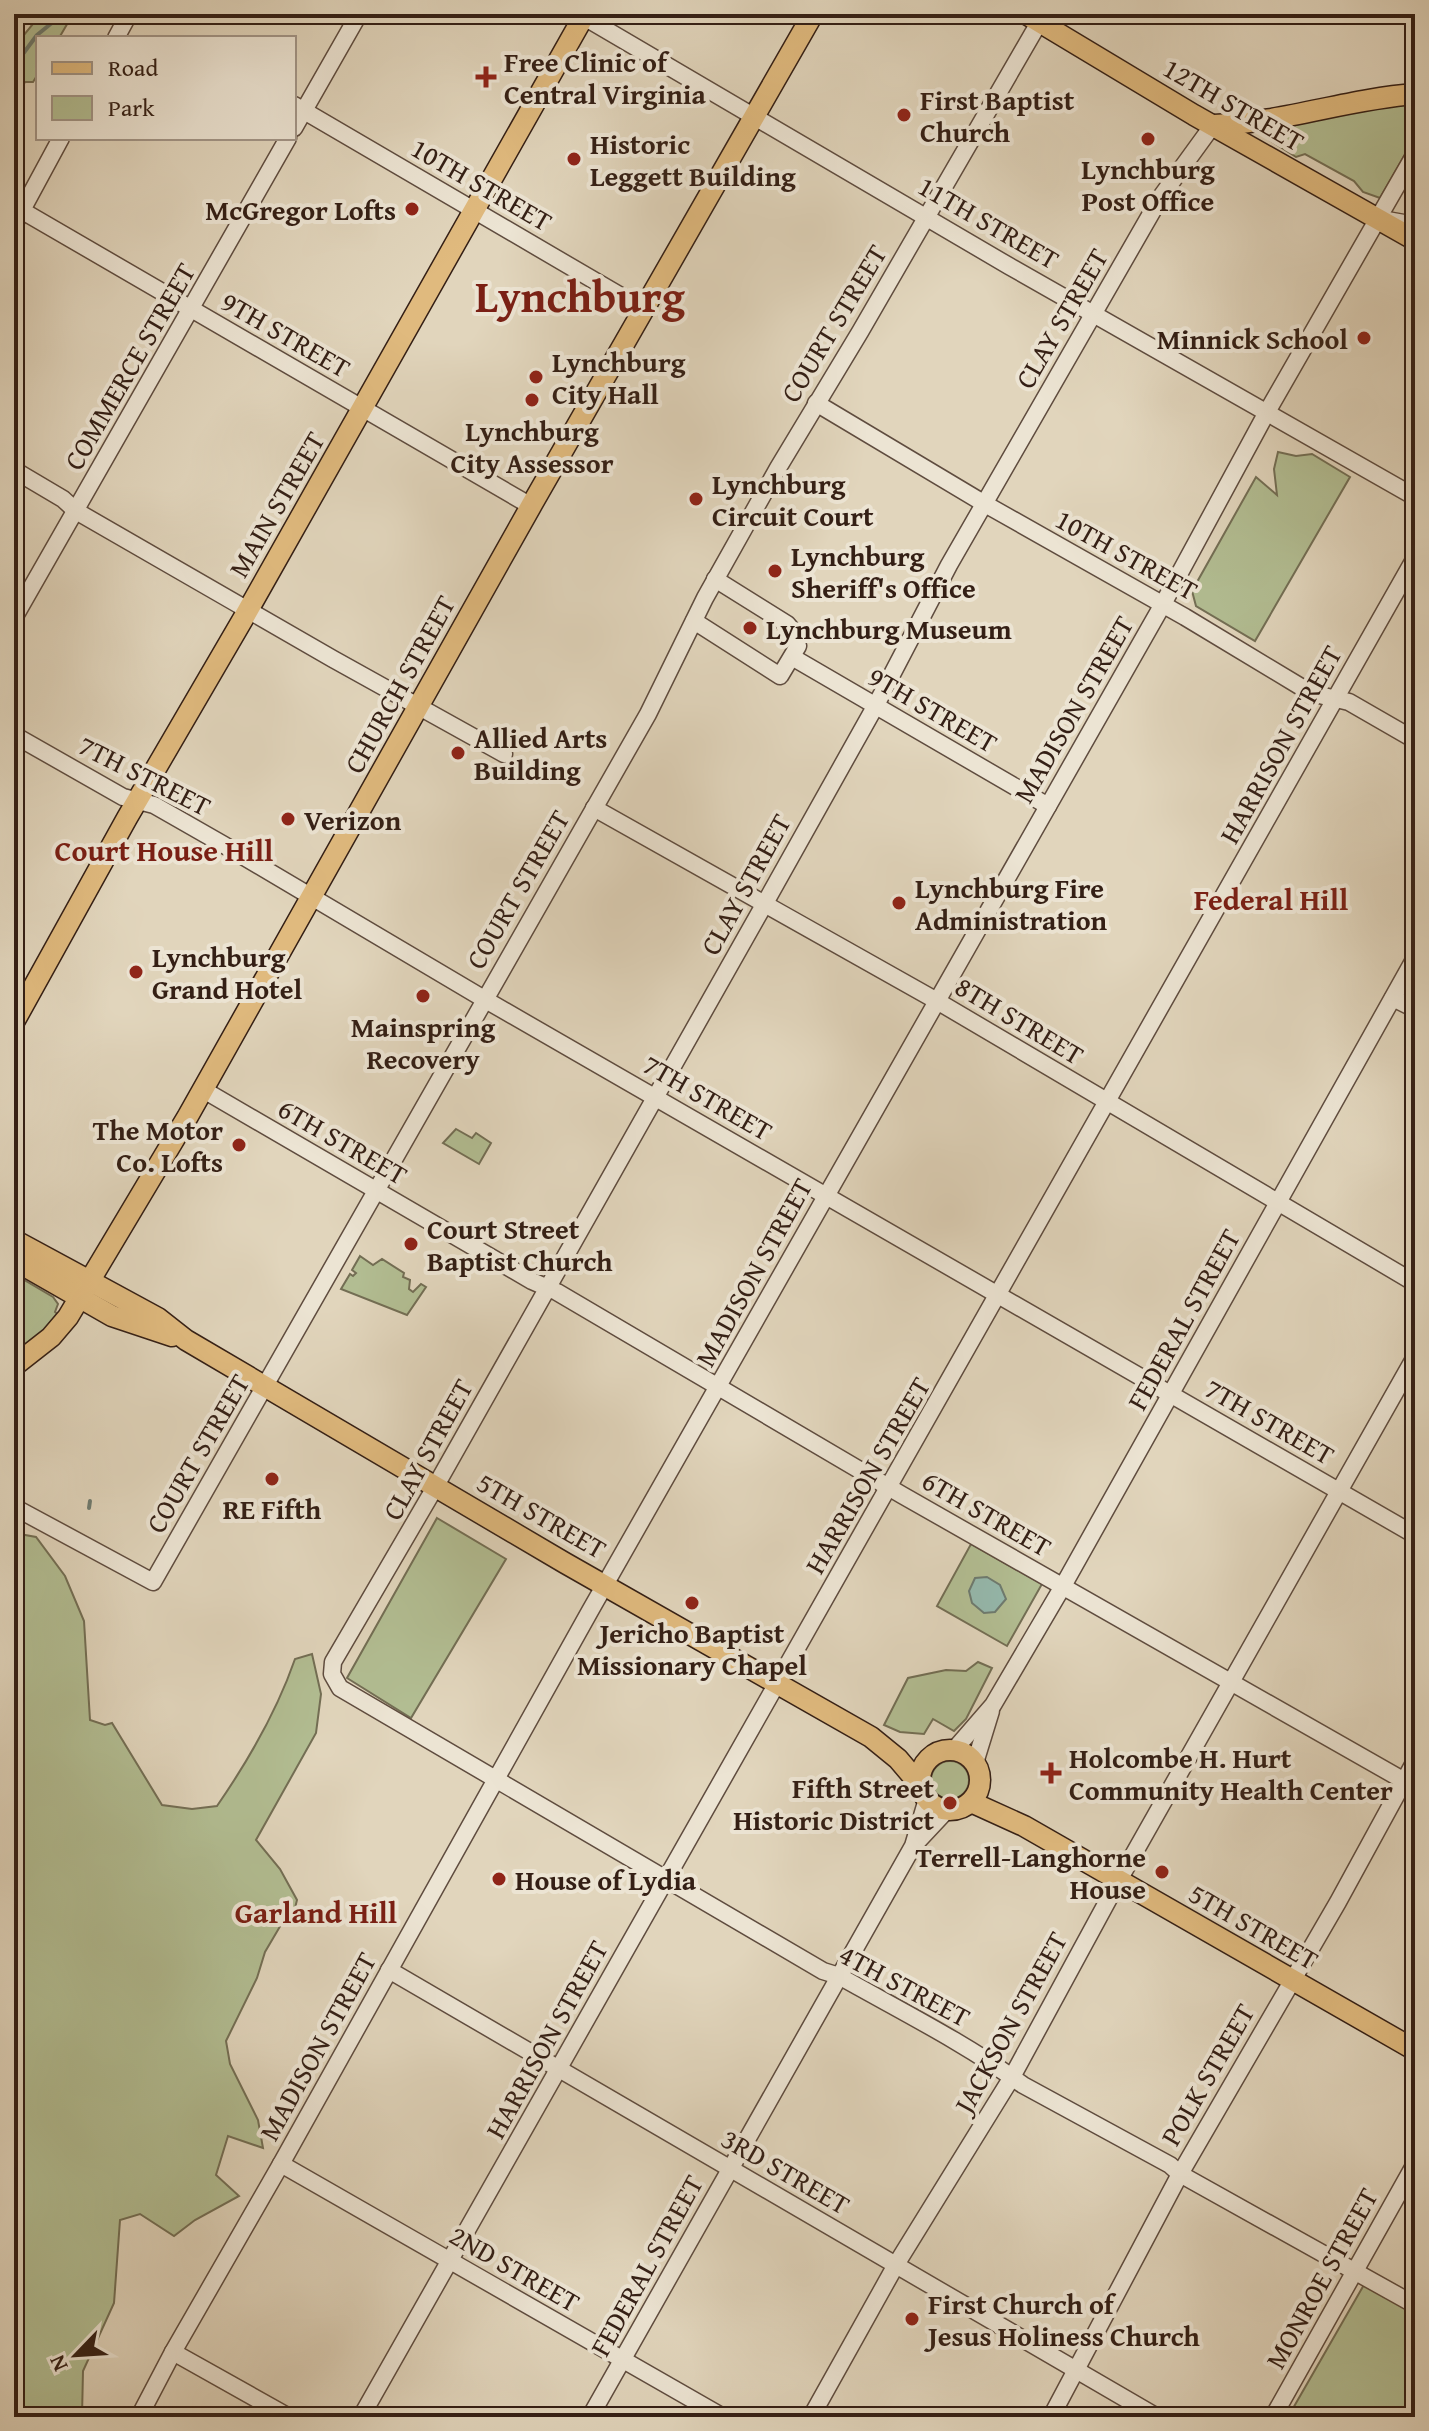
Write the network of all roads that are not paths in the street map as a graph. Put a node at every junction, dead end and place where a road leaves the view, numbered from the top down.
1 (129, 14) edge
2 (359, 14) edge
3 (813, 14) edge
4 (583, 15) edge
5 (1037, 16) edge
6 (117, 36) edge
7 (1415, 94) edge
8 (299, 108) edge
9 (755, 116) junction
10 (1213, 125) junction
11 (60, 140) edge
12 (287, 140) edge
13 (1415, 154) edge
14 (475, 210) junction
15 (16, 214) edge
16 (927, 216) junction
17 (1378, 218) junction
18 (1415, 225) edge
19 (1415, 240) edge
20 (192, 308) junction
21 (643, 309) junction
22 (1093, 314) junction
23 (816, 403) junction
24 (363, 409) junction
25 (1267, 412) junction
26 (14, 470) edge
27 (1415, 497) edge
28 (985, 504) junction
29 (531, 506) junction
30 (76, 511) junction
31 (1415, 558) edge
32 (715, 579) junction
33 (1163, 604) junction
34 (248, 611) junction
35 (14, 618) edge
36 (694, 621) junction
37 (792, 657) junction
38 (1334, 700) junction
39 (420, 705) junction
40 (876, 705) junction
41 (14, 735) edge
42 (1415, 740) edge
43 (504, 754) dead end
44 (137, 801) junction
45 (1048, 806) junction
46 (594, 808) junction
47 (311, 897) junction
48 (764, 904) junction
49 (1415, 958) edge
50 (1393, 998) junction
51 (484, 999) junction
52 (937, 1001) junction
53 (1415, 1009) edge
54 (14, 1022) edge
55 (202, 1089) junction
56 (654, 1097) junction
57 (1107, 1103) junction
58 (375, 1191) junction
59 (826, 1195) junction
60 (1278, 1204) junction
61 (14, 1240) edge
62 (14, 1260) edge
63 (1415, 1283) edge
64 (546, 1288) junction
65 (84, 1289) junction
66 (999, 1294) junction
67 (1415, 1357) edge
68 (14, 1366) edge
69 (264, 1386) junction
70 (718, 1388) junction
71 (1171, 1394) junction
72 (436, 1486) junction
73 (890, 1488) junction
74 (1340, 1492) junction
75 (14, 1507) edge
76 (1415, 1535) edge
77 (605, 1584) junction
78 (1063, 1586) junction
79 (332, 1674) joint
80 (1231, 1682) junction
81 (778, 1684) junction
82 (993, 1705) junction
83 (871, 1737) junction
84 (946, 1751) junction
85 (1415, 1761) edge
86 (975, 1763) junction
87 (494, 1781) junction
88 (1410, 1784) edge
89 (924, 1792) junction
90 (975, 1793) junction
91 (947, 1810) junction
92 (913, 1846) junction
93 (666, 1878) junction
94 (1119, 1880) junction
95 (389, 1970) junction
96 (839, 1976) junction
97 (1292, 1980) junction
98 (1415, 2050) edge
99 (559, 2069) junction
100 (1012, 2077) junction
101 (281, 2164) junction
102 (1415, 2164) edge
103 (729, 2170) junction
104 (1180, 2174) junction
105 (450, 2261) junction
106 (897, 2263) junction
107 (1354, 2272) junction
108 (1415, 2305) edge
109 (173, 2352) junction
110 (621, 2360) junction
111 (1076, 2371) junction
112 (139, 2417) edge
113 (289, 2417) edge
114 (361, 2417) edge
115 (590, 2417) edge
116 (723, 2417) edge
117 (811, 2417) edge
118 (1051, 2417) edge
119 (1157, 2417) edge
120 (1273, 2417) edge

1 - 6 street
2 - 8 street
3 - 9 main road, CHURCH STREET
4 - 9 street, 11TH STREET
4 - 14 main road, MAIN STREET
5 - 10 main road, 12TH STREET
5 - 16 street, COURT STREET
7 - 10 main road
8 - 14 street, 10TH STREET
9 - 16 street, 11TH STREET
9 - 21 main road, CHURCH STREET
10 - 17 main road, 12TH STREET
10 - 22 street, CLAY STREET
11 - 15 street
12 - 20 street, COMMERCE STREET
13 - 17 street, MADISON STREET
14 - 21 street, 10TH STREET
14 - 24 main road, MAIN STREET
15 - 20 street, 9TH STREET
16 - 22 street, 11TH STREET
16 - 23 street, COURT STREET
17 - 18 street
17 - 19 main road, 12TH STREET
17 - 25 street, MADISON STREET
20 - 24 street, 9TH STREET
20 - 30 street, COMMERCE STREET
21 - 29 main road, CHURCH STREET
22 - 25 street, 11TH STREET
22 - 28 street, CLAY STREET
23 - 28 street, 10TH STREET
23 - 32 street, COURT STREET
24 - 29 street, 9TH STREET
24 - 34 main road, MAIN STREET
25 - 27 street, 11TH STREET
25 - 33 street, MADISON STREET
26 - 30 street
28 - 33 street, 10TH STREET
28 - 40 street, CLAY STREET
29 - 39 main road, CHURCH STREET
30 - 34 street
30 - 35 street, COMMERCE STREET
31 - 38 street, HARRISON STREET
32 - 36 street, COURT STREET
32 - 37 street
33 - 38 street, 10TH STREET
33 - 45 street, MADISON STREET
34 - 39 street
34 - 44 main road, MAIN STREET
36 - 37 street
36 - 46 street, COURT STREET
37 - 40 street, 9TH STREET
38 - 42 street, 10TH STREET
38 - 57 street, HARRISON STREET
39 - 43 street
39 - 47 main road, CHURCH STREET
40 - 45 street, 9TH STREET
40 - 48 street, CLAY STREET
41 - 44 street, 7TH STREET
44 - 47 street, 7TH STREET
44 - 54 main road, MAIN STREET
45 - 52 street, MADISON STREET
46 - 48 street, 8TH STREET
46 - 51 street, COURT STREET
47 - 51 street, 7TH STREET
47 - 55 main road, CHURCH STREET
48 - 52 street, 8TH STREET
48 - 56 street, CLAY STREET
49 - 50 street, FEDERAL STREET
50 - 53 street
50 - 60 street, FEDERAL STREET
51 - 56 street, 7TH STREET
51 - 58 street, COURT STREET
52 - 57 street, 8TH STREET
52 - 59 street, MADISON STREET
55 - 58 street, 6TH STREET
55 - 65 main road, CHURCH STREET
56 - 59 street, 7TH STREET
56 - 64 street, CLAY STREET
57 - 60 street, 8TH STREET
57 - 66 street, HARRISON STREET
58 - 64 street, 6TH STREET
58 - 69 street, COURT STREET
59 - 66 street, 7TH STREET
59 - 70 street, MADISON STREET
60 - 63 street, 8TH STREET
60 - 71 street, FEDERAL STREET
61 - 65 main road, 5TH STREET
62 - 65 main road, 5TH STREET
64 - 70 street, 6TH STREET
64 - 72 street, CLAY STREET
65 - 68 main road, CHURCH STREET
65 - 69 main road, 5TH STREET
66 - 71 street, 7TH STREET
66 - 73 street, HARRISON STREET
67 - 74 street, JACKSON STREET
69 - 72 main road, 5TH STREET
69 - 75 street, COURT STREET
70 - 73 street, 6TH STREET
70 - 77 street, MADISON STREET
71 - 74 street, 7TH STREET
71 - 78 street, FEDERAL STREET
72 - 77 main road, 5TH STREET
72 - 79 street, CLAY STREET
73 - 78 street, 6TH STREET
73 - 81 street, HARRISON STREET
74 - 76 street, 7TH STREET
74 - 80 street, JACKSON STREET
77 - 81 main road, 5TH STREET
77 - 87 street, MADISON STREET
78 - 80 street, 6TH STREET
78 - 82 street, FEDERAL STREET
79 - 87 street, 4TH STREET
80 - 88 street, 6TH STREET
80 - 94 street, JACKSON STREET
81 - 83 main road, 5TH STREET
81 - 93 street, HARRISON STREET
82 - 84 street, FEDERAL STREET
82 - 86 street, FEDERAL STREET
83 - 84 main road, 5TH STREET
83 - 89 main road, 5TH STREET
84 - 86 main road
84 - 89 main road
85 - 88 street, POLK STREET
86 - 90 main road
87 - 93 street, 4TH STREET
87 - 95 street, MADISON STREET
88 - 97 street, POLK STREET
89 - 91 main road
89 - 92 street, FEDERAL STREET
90 - 91 main road
90 - 94 main road, 5TH STREET
91 - 92 street, FEDERAL STREET
92 - 96 street, FEDERAL STREET
93 - 96 street, 4TH STREET
93 - 99 street, HARRISON STREET
94 - 97 main road, 5TH STREET
94 - 100 street, JACKSON STREET
95 - 99 street, 3RD STREET
95 - 101 street, MADISON STREET
96 - 100 street, 4TH STREET
96 - 103 street, FEDERAL STREET
97 - 98 main road, 5TH STREET
97 - 104 street, POLK STREET
99 - 103 street, 3RD STREET
99 - 105 street, HARRISON STREET
100 - 104 street, 4TH STREET
100 - 106 street, JACKSON STREET
101 - 105 street, 2ND STREET
101 - 109 street, MADISON STREET
102 - 107 street, MONROE STREET
103 - 106 street, 3RD STREET
103 - 110 street, FEDERAL STREET
104 - 107 street, 4TH STREET
104 - 111 street, POLK STREET
105 - 110 street, 2ND STREET
105 - 114 street, HARRISON STREET
106 - 111 street, 3RD STREET
106 - 117 street, JACKSON STREET
107 - 108 street, 4TH STREET
107 - 120 street, MONROE STREET
109 - 112 street, MADISON STREET
109 - 113 street
110 - 115 street, FEDERAL STREET
110 - 116 street, 2ND STREET
111 - 118 street, POLK STREET
111 - 119 street, 3RD STREET

